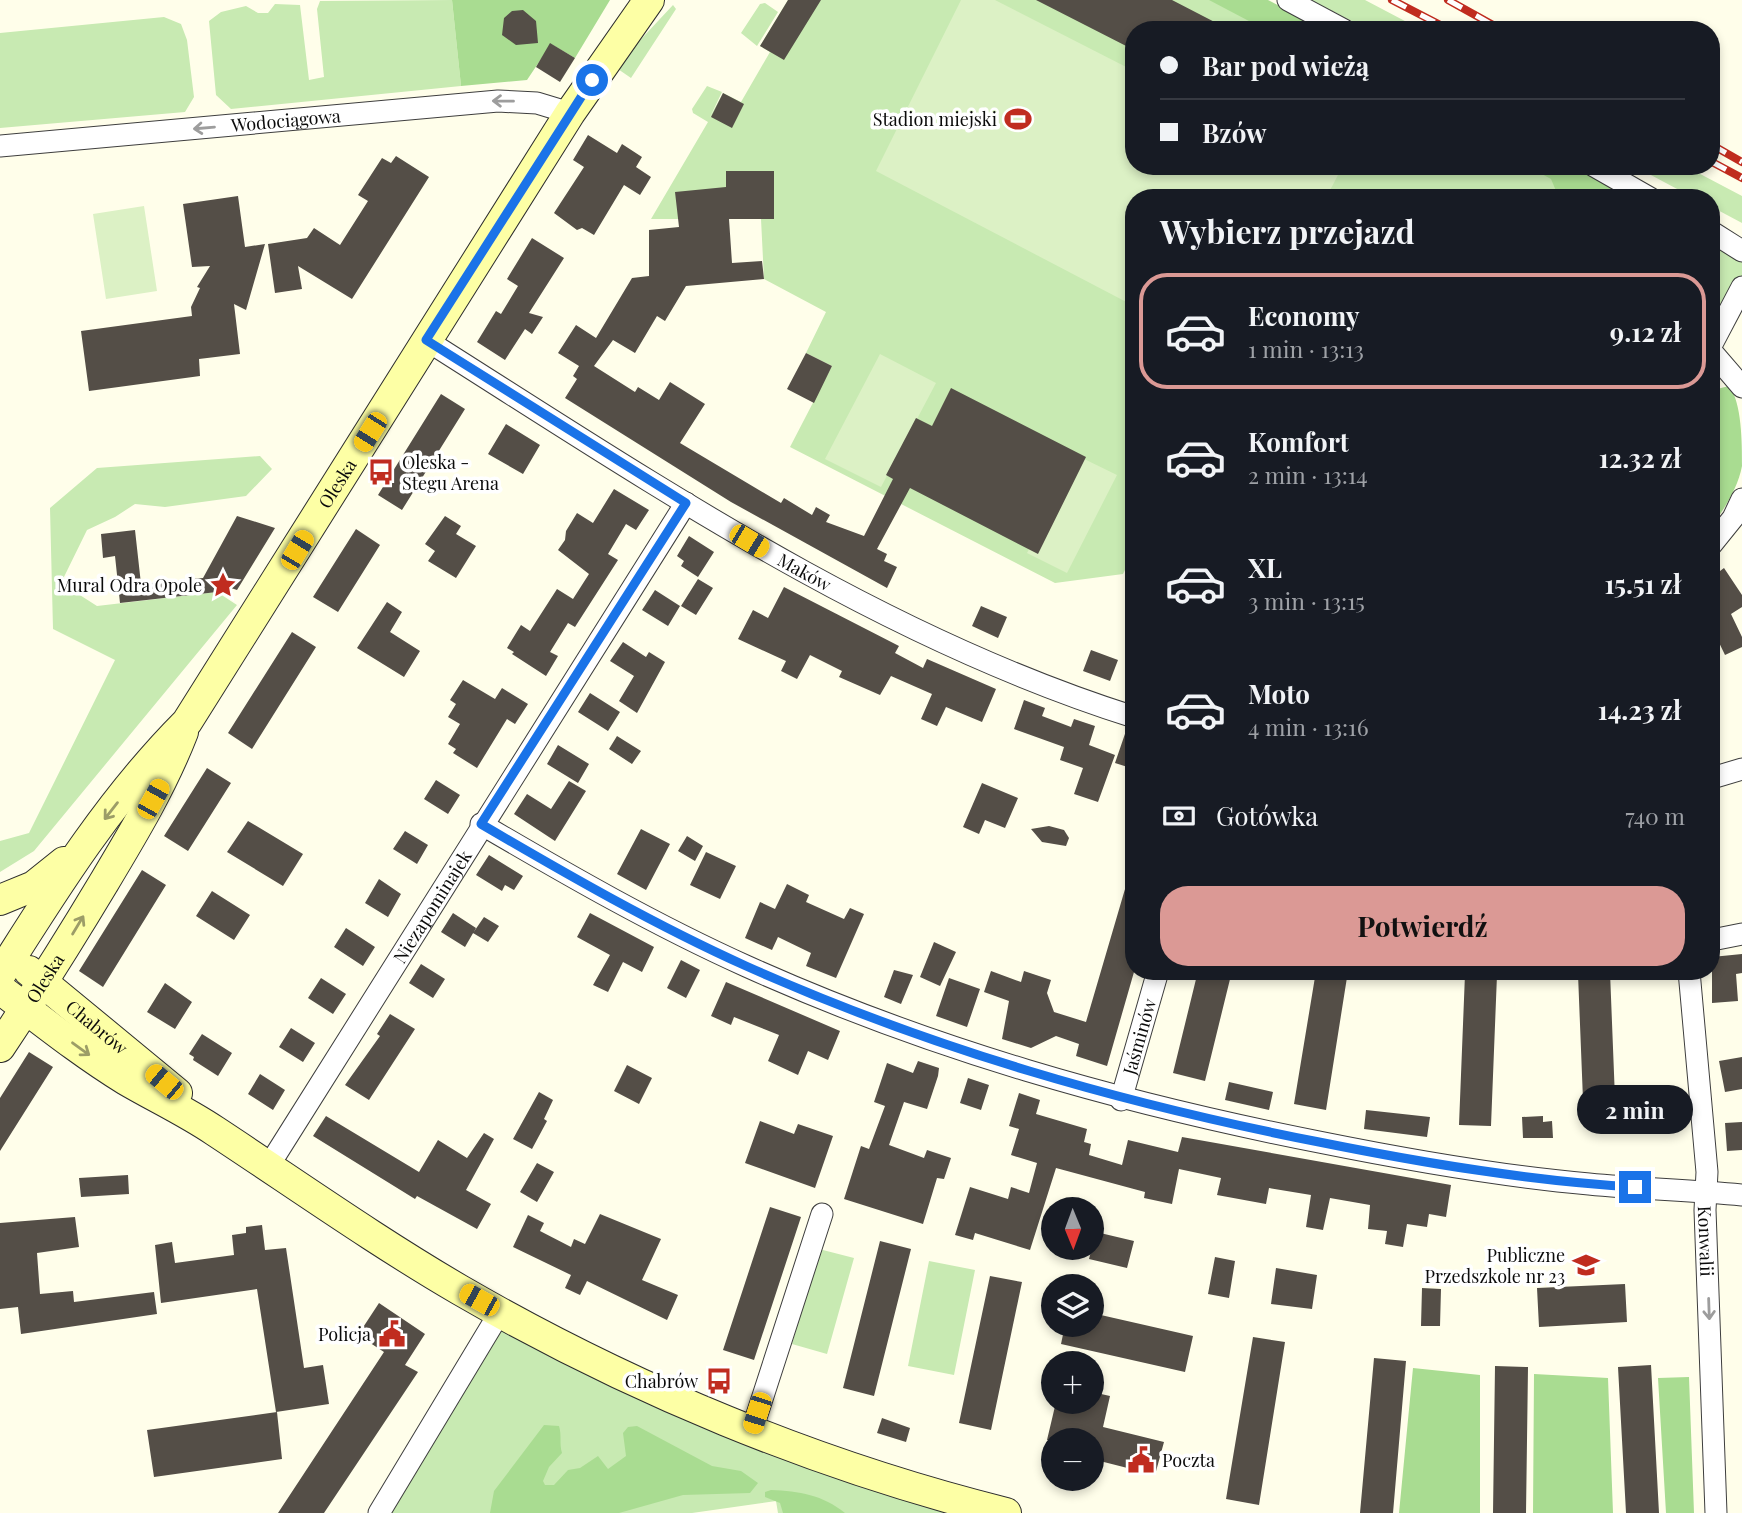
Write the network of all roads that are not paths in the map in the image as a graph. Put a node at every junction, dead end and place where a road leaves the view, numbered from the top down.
1 (649, 0) edge
2 (1288, 0) edge
3 (1327, 21) edge
4 (570, 113) junction
5 (0, 146) edge
6 (1610, 175) edge
7 (1634, 189) edge
8 (1720, 237) edge
9 (1742, 251) edge
10 (1742, 287) edge
11 (1720, 329) edge
12 (426, 340) junction
13 (1720, 361) edge
14 (1742, 387) edge
15 (1742, 499) edge
16 (686, 503) junction
17 (1720, 534) edge
18 (1125, 714) edge
19 (187, 722) junction
20 (1742, 769) edge
21 (1720, 776) edge
22 (481, 824) junction
23 (74, 857) junction
24 (0, 900) edge
25 (1742, 934) edge
26 (1720, 938) edge
27 (4, 960) edge
28 (1155, 980) edge
29 (1690, 980) edge
30 (43, 983) junction
31 (0, 989) edge
32 (26, 1008) junction
33 (0, 1047) edge
34 (1121, 1100) junction
35 (212, 1128) junction
36 (268, 1167) junction
37 (1706, 1192) junction
38 (1742, 1195) edge
39 (822, 1214) dead end
40 (500, 1312) junction
41 (752, 1430) junction
42 (379, 1513) edge
43 (1006, 1513) edge
44 (1716, 1513) edge

1 - 4 main road, Oleska
2 - 3 street
4 -> 5 street, Wodociągowa
4 - 12 main road, Oleska
6 - 7 street
8 - 9 street
10 - 11 street
12 - 16 street, Maków
12 - 19 main road, Oleska
13 - 14 street
15 - 17 street
16 - 18 street, Maków
16 - 22 street, Niezapominajek
19 -> 23 main road, Oleska
30 -> 19 main road, Oleska
20 - 21 street
22 - 34 street
22 - 36 street, Niezapominajek
23 - 24 main road
23 - 27 main road, Oleska
25 - 26 street
27 - 30 main road, Chabrów
28 - 34 street, Jaśminów
29 - 37 street, Konwalii
30 - 32 main road, Oleska
30 - 35 main road, Chabrów
31 - 32 main road, Chabrów
32 - 33 main road, Oleska
32 -> 35 main road, Chabrów
34 - 37 street
35 - 36 main road, Chabrów
36 - 40 main road, Chabrów
37 - 38 street
37 -> 44 street, Konwalii
39 - 41 street
40 - 41 main road, Chabrów
40 - 42 street
41 - 43 main road, Chabrów

